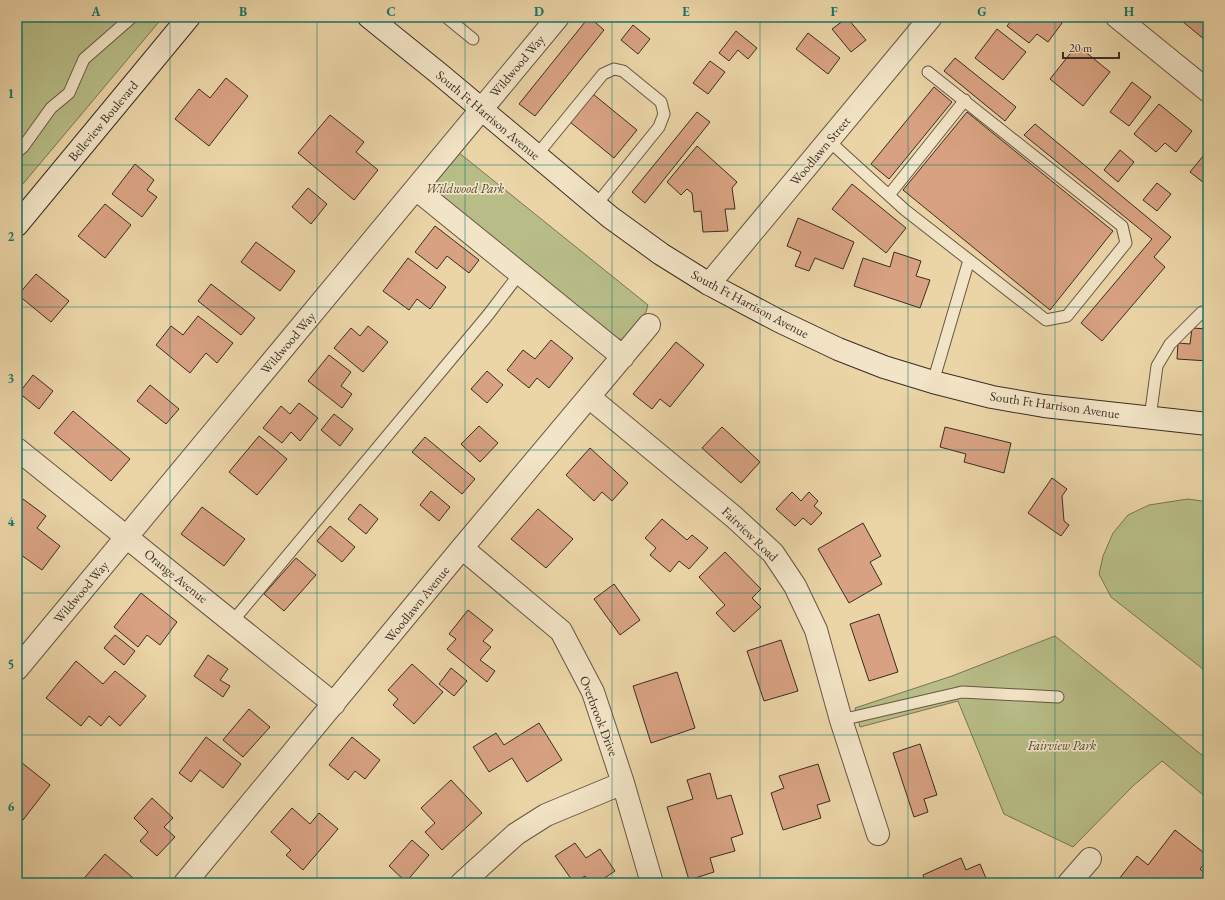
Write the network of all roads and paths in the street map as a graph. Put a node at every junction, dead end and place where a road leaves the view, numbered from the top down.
1 (132, 17) edge
2 (189, 17) edge
3 (369, 17) edge
4 (446, 17) edge
5 (558, 17) edge
6 (931, 17) edge
7 (1118, 17) edge
8 (473, 39) dead end
9 (928, 72) dead end
10 (1208, 91) edge
11 (965, 100) junction
12 (481, 110) junction
13 (829, 141) junction
14 (17, 152) edge
15 (536, 156) junction
16 (416, 189) junction
17 (888, 195) junction
18 (596, 206) junction
19 (17, 225) edge
20 (970, 260) junction
21 (520, 273) junction
22 (709, 284) junction
23 (1202, 312) dead end
24 (649, 325) dead end
25 (623, 357) junction
26 (933, 382) junction
27 (589, 397) junction
28 (1150, 418) junction
29 (1208, 424) edge
30 (17, 449) edge
31 (127, 537) junction
32 (462, 548) junction
33 (232, 622) junction
34 (17, 669) edge
35 (1058, 697) dead end
36 (334, 704) junction
37 (841, 720) junction
38 (624, 783) junction
39 (878, 834) dead end
40 (1090, 859) dead end
41 (186, 883) edge
42 (462, 883) edge
43 (652, 883) edge
44 (1069, 883) edge

1 - 14 lane
2 - 19 street, Belleview Boulevard
3 - 12 street, South Ft Harrison Avenue
4 - 8 lane
5 - 12 street, Wildwood Way
6 - 13 street, Woodlawn Street
7 - 10 street
9 - 11 lane
11 - 17 lane
11 - 20 lane
12 - 15 street, South Ft Harrison Avenue
12 - 16 street, Wildwood Way
13 - 17 lane
13 - 22 street, Woodlawn Street
15 - 18 street, South Ft Harrison Avenue
15 - 18 lane
16 - 21 street
16 - 31 street, Wildwood Way
17 - 20 lane
18 - 22 street, South Ft Harrison Avenue
20 - 26 lane
21 - 25 street
21 - 33 lane
22 - 26 street, South Ft Harrison Avenue
23 - 28 lane
24 - 25 street, Woodlawn Avenue
25 - 27 street, Woodlawn Avenue
26 - 28 street, South Ft Harrison Avenue
27 - 32 street, Woodlawn Avenue
27 - 37 street, Fairview Road
28 - 29 street, South Ft Harrison Avenue
30 - 31 street, Orange Avenue
31 - 33 street, Orange Avenue
31 - 34 street, Wildwood Way
32 - 36 street, Woodlawn Avenue
32 - 38 street, Overbrook Drive
33 - 36 street, Orange Avenue
35 - 37 lane
36 - 41 street, Woodlawn Avenue
37 - 39 street, Fairview Road
38 - 42 street
38 - 43 street, Overbrook Drive
40 - 44 street

